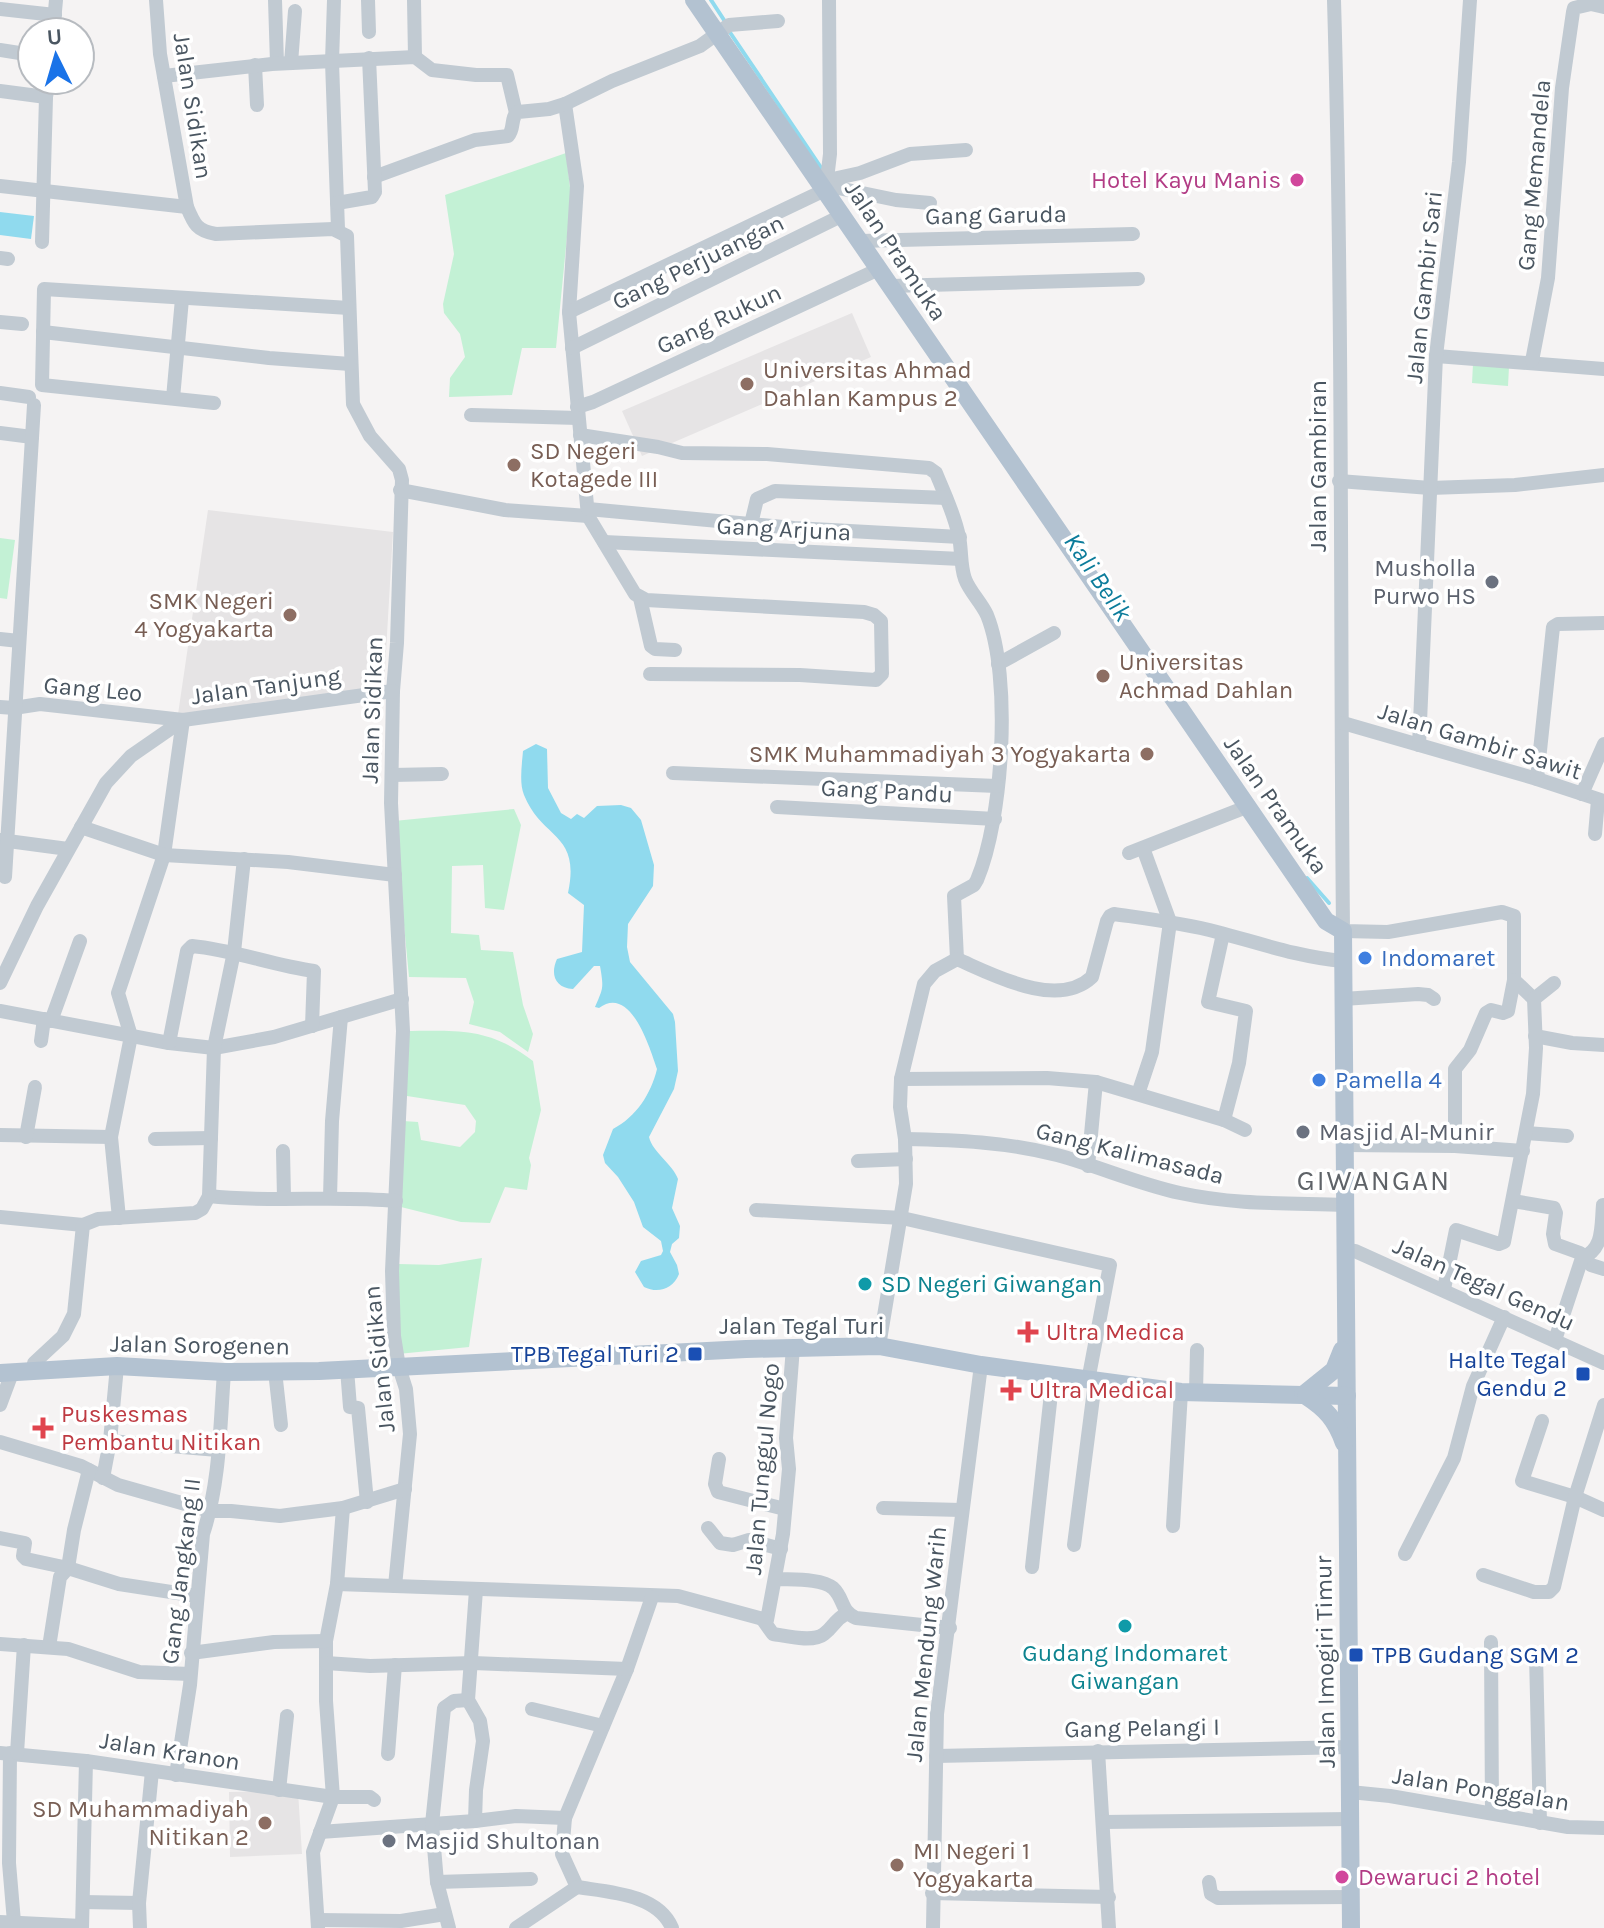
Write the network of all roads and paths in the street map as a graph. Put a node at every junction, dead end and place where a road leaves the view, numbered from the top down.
1 (156, 0) edge
2 (275, 0) edge
3 (334, 0) edge
4 (368, 0) edge
5 (414, 0) edge
6 (694, 0) edge
7 (829, 0) edge
8 (1334, 0) edge
9 (1470, 0) edge
10 (1596, 4) edge
11 (55, 8) edge
12 (0, 9) edge
13 (295, 11) dead end
14 (778, 21) dead end
15 (369, 32) dead end
16 (717, 34) junction
17 (415, 57) junction
18 (369, 58) junction
19 (332, 62) junction
20 (284, 63) junction
21 (255, 65) junction
22 (164, 76) junction
23 (0, 91) edge
24 (46, 97) joint
25 (565, 104) junction
26 (257, 105) dead end
27 (516, 113) junction
28 (966, 150) dead end
29 (374, 177) junction
30 (829, 183) junction
31 (0, 186) edge
32 (44, 191) junction
33 (337, 203) junction
34 (930, 203) dead end
35 (187, 207) junction
36 (843, 215) junction
37 (338, 229) junction
38 (1133, 234) dead end
39 (860, 241) junction
40 (42, 242) dead end
41 (879, 269) junction
42 (1138, 279) dead end
43 (891, 286) junction
44 (182, 299) junction
45 (349, 308) junction
46 (569, 312) junction
47 (0, 322) edge
48 (22, 324) dead end
49 (43, 332) junction
50 (177, 347) junction
51 (572, 348) junction
52 (1436, 356) junction
53 (1532, 361) junction
54 (350, 364) junction
55 (1604, 369) edge
56 (0, 393) edge
57 (173, 398) junction
58 (214, 403) dead end
59 (578, 412) junction
60 (471, 415) dead end
61 (0, 433) edge
62 (580, 435) junction
63 (32, 437) junction
64 (1604, 475) edge
65 (1339, 481) junction
66 (1430, 488) junction
67 (400, 490) junction
68 (946, 498) junction
69 (588, 513) junction
70 (751, 524) junction
71 (960, 537) junction
72 (604, 542) junction
73 (961, 559) junction
74 (640, 598) junction
75 (1604, 623) edge
76 (1054, 633) dead end
77 (0, 639) edge
78 (19, 641) junction
79 (675, 650) dead end
80 (998, 664) junction
81 (650, 674) dead end
82 (393, 691) junction
83 (7, 708) edge
84 (183, 720) junction
85 (1343, 723) junction
86 (1604, 744) edge
87 (1419, 745) junction
88 (673, 773) dead end
89 (442, 774) dead end
90 (6, 775) edge
91 (392, 775) junction
92 (1537, 779) junction
93 (997, 786) junction
94 (1582, 794) junction
95 (1601, 801) edge
96 (5, 806) edge
97 (1249, 806) junction
98 (777, 807) dead end
99 (995, 819) junction
100 (81, 827) junction
101 (1595, 834) dead end
102 (4, 841) edge
103 (68, 849) junction
104 (164, 855) junction
105 (244, 859) junction
106 (395, 875) junction
107 (5, 877) dead end
108 (1170, 922) junction
109 (1343, 931) junction
110 (1223, 934) junction
111 (80, 941) dead end
112 (234, 952) junction
113 (957, 959) junction
114 (1343, 961) junction
115 (1514, 980) junction
116 (0, 983) edge
117 (1554, 983) dead end
118 (402, 999) junction
119 (1343, 999) junction
120 (1434, 999) dead end
121 (1534, 999) junction
122 (0, 1011) edge
123 (341, 1017) junction
124 (48, 1020) junction
125 (312, 1026) junction
126 (131, 1036) junction
127 (1535, 1036) junction
128 (41, 1041) dead end
129 (169, 1043) junction
130 (1604, 1045) edge
131 (214, 1048) junction
132 (901, 1079) junction
133 (1096, 1082) junction
134 (35, 1087) dead end
135 (1138, 1094) junction
136 (1224, 1120) junction
137 (1245, 1130) dead end
138 (1526, 1133) junction
139 (0, 1135) edge
140 (1567, 1136) dead end
141 (26, 1137) junction
142 (111, 1137) junction
143 (211, 1138) junction
144 (155, 1139) dead end
145 (905, 1139) junction
146 (1344, 1145) junction
147 (1455, 1146) junction
148 (283, 1151) dead end
149 (1523, 1151) junction
150 (906, 1159) junction
151 (858, 1161) dead end
152 (1088, 1166) junction
153 (209, 1196) junction
154 (284, 1198) junction
155 (330, 1198) junction
156 (396, 1201) junction
157 (1513, 1201) junction
158 (1345, 1205) junction
159 (1603, 1205) edge
160 (756, 1210) dead end
161 (0, 1217) edge
162 (119, 1218) junction
163 (902, 1218) junction
164 (83, 1225) junction
165 (1345, 1250) junction
166 (1582, 1258) junction
167 (1604, 1269) edge
168 (1444, 1289) junction
169 (1504, 1317) junction
170 (1346, 1340) junction
171 (1555, 1340) junction
172 (879, 1346) junction
173 (793, 1347) junction
174 (1197, 1350) dead end
175 (1604, 1363) edge
176 (981, 1365) junction
177 (117, 1366) junction
178 (399, 1367) junction
179 (347, 1369) junction
180 (275, 1371) junction
181 (35, 1372) junction
182 (224, 1372) junction
183 (6, 1373) edge
184 (1053, 1375) junction
185 (1092, 1381) junction
186 (1188, 1392) junction
187 (1303, 1395) junction
188 (1347, 1396) junction
189 (0, 1405) edge
190 (1604, 1405) edge
191 (1542, 1421) dead end
192 (281, 1425) dead end
193 (110, 1441) junction
194 (0, 1442) edge
195 (218, 1450) junction
196 (1347, 1452) junction
197 (719, 1459) dead end
198 (96, 1474) junction
199 (405, 1489) junction
200 (1575, 1497) junction
201 (367, 1502) junction
202 (343, 1508) junction
203 (883, 1508) dead end
204 (785, 1509) junction
205 (961, 1510) junction
206 (1604, 1510) edge
207 (210, 1511) junction
208 (1173, 1526) dead end
209 (708, 1528) dead end
210 (0, 1538) edge
211 (1074, 1545) dead end
212 (781, 1549) junction
213 (1405, 1554) dead end
214 (1032, 1567) dead end
215 (68, 1568) junction
216 (1483, 1575) dead end
217 (776, 1579) junction
218 (337, 1584) junction
219 (395, 1586) junction
220 (476, 1590) junction
221 (197, 1596) junction
222 (652, 1597) junction
223 (847, 1613) junction
224 (763, 1620) junction
225 (950, 1628) junction
226 (326, 1641) junction
227 (1491, 1642) dead end
228 (0, 1644) edge
229 (24, 1645) junction
230 (49, 1647) junction
231 (191, 1653) junction
232 (1536, 1655) dead end
233 (326, 1663) junction
234 (473, 1663) junction
235 (395, 1665) junction
236 (627, 1669) junction
237 (190, 1674) junction
238 (468, 1700) junction
239 (532, 1709) dead end
240 (287, 1716) dead end
241 (603, 1726) junction
242 (1350, 1747) junction
243 (1098, 1751) junction
244 (9, 1753) edge
245 (388, 1754) dead end
246 (936, 1756) junction
247 (86, 1761) junction
248 (152, 1771) junction
249 (176, 1775) junction
250 (279, 1790) junction
251 (1350, 1792) junction
252 (333, 1797) junction
253 (374, 1800) dead end
254 (1492, 1813) junction
255 (565, 1818) junction
256 (1350, 1819) junction
257 (475, 1821) junction
258 (1103, 1822) junction
259 (1540, 1823) junction
260 (432, 1824) junction
261 (1604, 1828) edge
262 (320, 1832) junction
263 (5, 1834) edge
264 (531, 1879) dead end
265 (437, 1882) junction
266 (1209, 1882) dead end
267 (577, 1887) junction
268 (932, 1893) junction
269 (1109, 1897) junction
270 (1351, 1897) junction
271 (83, 1902) junction
272 (139, 1903) junction
273 (447, 1921) edge
274 (7, 1922) edge
275 (318, 1924) edge
276 (82, 1927) edge
277 (140, 1928) edge
278 (516, 1928) edge
279 (672, 1928) edge
280 (933, 1928) edge
281 (1109, 1928) edge
282 (1351, 1928) edge

1 - 22 street, Jalan Sidikan
2 - 20 street
3 - 19 street
4 - 15 street
5 - 17 street
6 - 16 main road, Jalan Pramuka
7 - 30 street
8 - 65 street, Jalan Gambiran
9 - 52 street, Jalan Gambir Sari
10 - 53 street, Gang Memandela
11 - 12 street
13 - 20 street
14 - 16 street
16 - 25 street
16 - 30 main road, Jalan Pramuka
17 - 18 street
17 - 27 street
18 - 19 street
18 - 29 street
19 - 20 street
19 - 33 street
20 - 21 street
21 - 22 street
21 - 26 street
22 - 35 street, Jalan Sidikan
23 - 24 street
24 - 32 street
25 - 27 street
25 - 46 street
27 - 29 street
28 - 30 street
29 - 33 street
30 - 34 street
30 - 36 main road, Jalan Pramuka
30 - 46 street
31 - 32 street
32 - 35 street
32 - 40 street
33 - 37 street
35 - 37 street, Jalan Sidikan
36 - 39 main road, Jalan Pramuka
36 - 51 street, Gang Perjuangan
37 - 45 street, Jalan Sidikan
38 - 39 street, Gang Garuda
39 - 41 main road, Jalan Pramuka
41 - 43 main road, Jalan Pramuka
41 - 59 street, Gang Rukun
42 - 43 street
43 - 97 main road, Jalan Pramuka
44 - 45 street
44 - 49 street
44 - 50 street
45 - 54 street, Jalan Sidikan
46 - 51 street
47 - 48 street
49 - 50 street
49 - 57 street
50 - 54 street
50 - 57 street
51 - 59 street
52 - 53 street
52 - 66 street, Jalan Gambir Sari
53 - 55 street
54 - 67 street, Jalan Sidikan
56 - 63 street
57 - 58 street
59 - 60 street
59 - 62 street
61 - 63 street
62 - 68 street
62 - 69 street
63 - 78 street
64 - 66 street
65 - 66 street
65 - 85 street, Jalan Gambiran
66 - 87 street, Jalan Gambir Sari
67 - 69 street
67 - 82 street, Jalan Sidikan
68 - 70 street
68 - 71 street
69 - 70 street
69 - 72 street
70 - 71 street
71 - 73 street
72 - 73 street, Gang Arjuna
72 - 74 street
73 - 80 street
74 - 79 street
74 - 81 street
75 - 92 street
76 - 80 street
77 - 78 street
78 - 83 street
80 - 93 street
82 - 84 street, Jalan Tanjung
82 - 91 street, Jalan Sidikan
83 - 84 street, Gang Leo
83 - 90 street
84 - 100 street, Jalan Tanjung
84 - 104 street
85 - 87 street, Jalan Gambir Sawit
85 - 109 street, Jalan Gambiran
86 - 94 street
87 - 92 street, Jalan Gambir Sawit
88 - 93 street
89 - 91 street
90 - 96 street
91 - 106 street, Jalan Sidikan
92 - 94 street, Jalan Gambir Sawit
93 - 99 street
94 - 95 street, Jalan Gambir Sawit
95 - 101 street
96 - 102 street
97 - 108 street
97 - 109 main road, Jalan Pramuka
98 - 99 street, Gang Pandu
99 - 113 street
100 - 103 street, Jalan Tanjung
100 - 104 street
102 - 103 street
102 - 107 street
103 - 116 street, Jalan Tanjung
104 - 105 street
104 - 126 street
105 - 106 street
105 - 112 street
106 - 118 street, Jalan Sidikan
108 - 110 street
108 - 113 street
108 - 135 street
109 - 114 main road
109 - 115 street
110 - 114 street
110 - 136 street
111 - 124 street
112 - 125 street
112 - 129 street
112 - 131 street
113 - 132 street
114 - 119 main road
115 - 121 street
115 - 147 street
117 - 121 street
118 - 123 street
118 - 156 street, Jalan Sidikan
119 - 120 street
119 - 146 main road
121 - 127 street
122 - 124 street
123 - 125 street
123 - 155 street
124 - 126 street
124 - 128 street
125 - 131 street
126 - 129 street
126 - 142 street
127 - 130 street
127 - 138 street
129 - 131 street
131 - 143 street
132 - 133 street
132 - 145 street
133 - 135 street
133 - 152 street
134 - 141 street
135 - 136 street
136 - 137 street
138 - 140 street
138 - 149 street
139 - 141 street
141 - 142 street
142 - 162 street
143 - 144 street
143 - 153 street
145 - 150 street
145 - 152 street, Gang Kalimasada
146 - 147 street
146 - 158 main road
147 - 149 street
148 - 154 street
149 - 157 street
150 - 151 street
150 - 163 street
152 - 158 street, Gang Kalimasada
153 - 154 street
153 - 162 street
154 - 155 street
155 - 156 street
156 - 178 street, Jalan Sidikan
157 - 166 street
157 - 168 street
158 - 165 main road
159 - 166 street
160 - 163 street
161 - 164 street
162 - 164 street
163 - 172 street
163 - 185 street
164 - 181 street
165 - 168 street, Jalan Tegal Gendu
165 - 170 main road
166 - 167 street
166 - 171 street
168 - 169 street, Jalan Tegal Gendu
169 - 171 street, Jalan Tegal Gendu
169 - 213 street
170 - 187 main road
170 - 188 main road
171 - 175 street, Jalan Tegal Gendu
172 - 173 main road, Jalan Tegal Turi
172 - 176 main road, Jalan Tegal Turi
173 - 178 main road, Jalan Tegal Turi
173 - 204 street, Jalan Tunggul Nogo
174 - 186 street
176 - 184 main road, Jalan Tegal Turi
176 - 205 street, Jalan Mendung Warih
177 - 181 main road, Jalan Sorogenen
177 - 182 main road, Jalan Sorogenen
177 - 193 street
178 - 179 main road, Jalan Sorogenen
178 - 199 street, Jalan Sidikan
179 - 180 main road, Jalan Sorogenen
179 - 201 street
180 - 182 main road, Jalan Sorogenen
180 - 192 street
181 - 183 main road, Jalan Sorogenen
182 - 195 street, Gang Jangkang II
183 - 189 street
184 - 185 main road, Jalan Tegal Turi
184 - 214 street
185 - 186 main road, Jalan Tegal Turi
185 - 211 street
186 - 187 main road, Jalan Tegal Turi
186 - 208 street
187 - 188 main road, Jalan Tegal Turi
187 - 196 main road
188 - 196 main road, Jalan Imogiri Timur
190 - 200 street
191 - 200 street
193 - 195 street
193 - 198 street
194 - 198 street
195 - 207 street, Gang Jangkang II
196 - 242 main road, Jalan Imogiri Timur
197 - 204 street
198 - 207 street
198 - 215 street
199 - 201 street
199 - 219 street, Jalan Sidikan
200 - 206 street
200 - 216 street
201 - 202 street
202 - 207 street
202 - 218 street
203 - 205 street
204 - 212 street, Jalan Tunggul Nogo
205 - 225 street, Jalan Mendung Warih
207 - 221 street, Gang Jangkang II
209 - 212 street
210 - 215 street
212 - 217 street, Jalan Tunggul Nogo
215 - 221 street
215 - 230 street
217 - 223 street
217 - 224 street, Jalan Tunggul Nogo
218 - 219 street
218 - 226 street
219 - 220 street
220 - 222 street
220 - 234 street
221 - 231 street, Gang Jangkang II
222 - 224 street
222 - 236 street
223 - 224 street
223 - 225 street
225 - 246 street, Jalan Mendung Warih
226 - 231 street
226 - 233 street
227 - 254 street
228 - 229 street
229 - 230 street
229 - 244 street
230 - 237 street
231 - 237 street, Gang Jangkang II
232 - 259 street
233 - 235 street
233 - 252 street
234 - 235 street
234 - 236 street
234 - 238 street
235 - 245 street
236 - 241 street
237 - 249 street, Gang Jangkang II
238 - 257 street
238 - 260 street
239 - 241 street
240 - 250 street
241 - 255 street
242 - 243 street, Gang Pelangi I
242 - 251 main road, Jalan Imogiri Timur
243 - 246 street, Gang Pelangi I
243 - 258 street
244 - 247 street, Jalan Kranon
244 - 263 street
246 - 268 street, Jalan Mendung Warih
247 - 248 street, Jalan Kranon
247 - 271 street
248 - 249 street, Jalan Kranon
248 - 272 street
249 - 250 street, Jalan Kranon
250 - 252 street, Jalan Kranon
251 - 254 street, Jalan Ponggalan
251 - 256 main road, Jalan Imogiri Timur
252 - 253 street, Jalan Kranon
252 - 262 street
254 - 259 street, Jalan Ponggalan
255 - 257 street
255 - 267 street
256 - 258 street
256 - 270 main road, Jalan Imogiri Timur
257 - 260 street
258 - 269 street
259 - 261 street, Jalan Ponggalan
260 - 262 street
260 - 265 street
262 - 275 street
263 - 274 street
264 - 265 street
265 - 273 street
266 - 270 street
267 - 278 street
267 - 279 street
268 - 269 street
268 - 280 street, Jalan Mendung Warih
269 - 281 street
270 - 282 main road, Jalan Imogiri Timur
271 - 272 street
271 - 276 street
272 - 277 street
273 - 275 street
274 - 276 street

